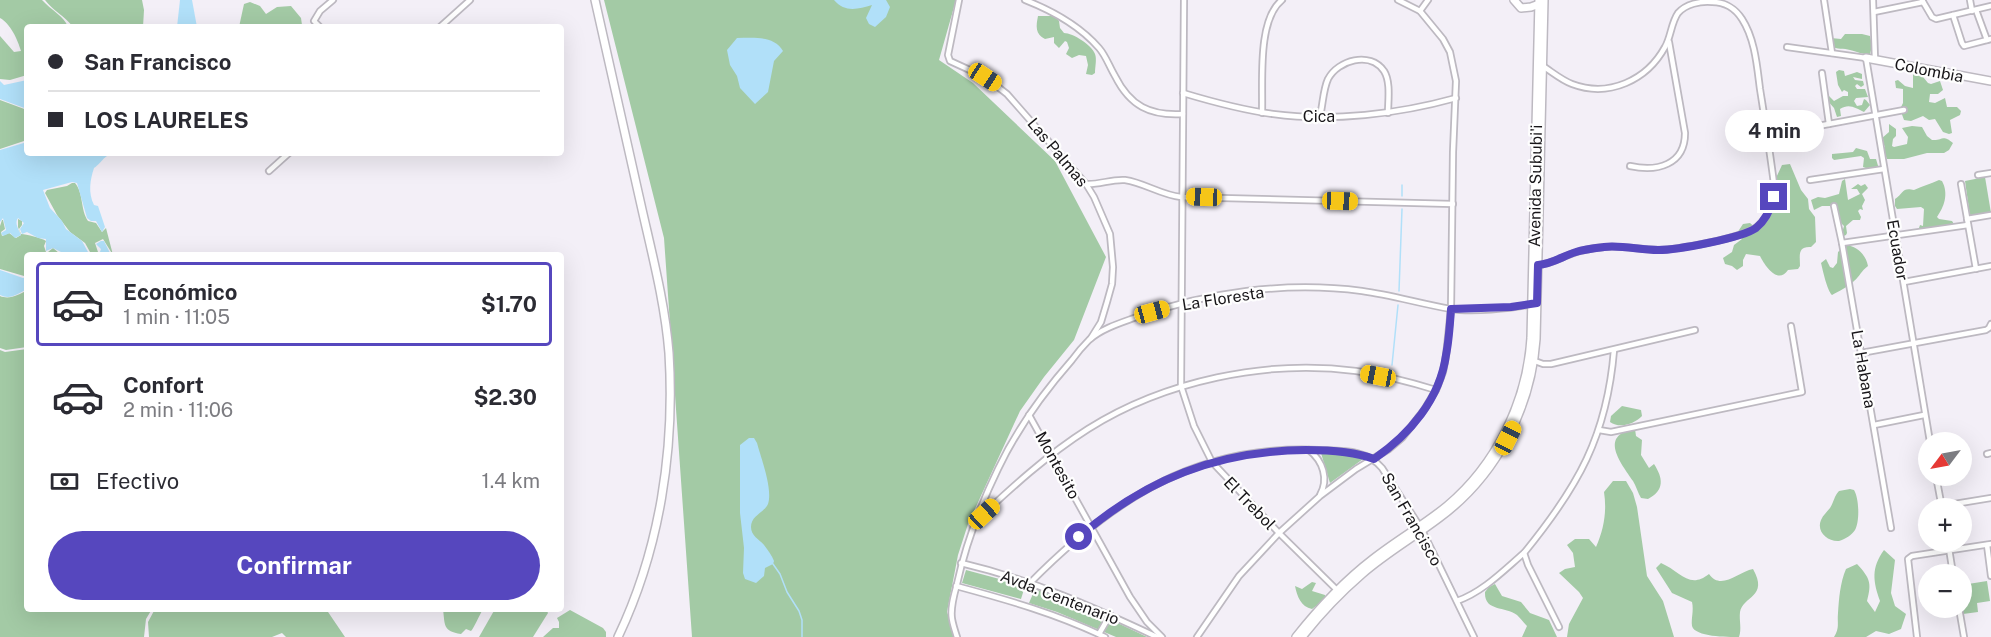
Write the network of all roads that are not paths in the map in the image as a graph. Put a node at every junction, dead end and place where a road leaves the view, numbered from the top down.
1 (333, 0) edge
2 (470, 0) edge
3 (595, 0) edge
4 (959, 0) edge
5 (1025, 0) edge
6 (1184, 0) edge
7 (1282, 0) edge
8 (1398, 0) edge
9 (1428, 0) edge
10 (1514, 0) edge
11 (1824, 0) edge
12 (1873, 0) edge
13 (1970, 0) edge
14 (1923, 1) edge
15 (463, 2) edge
16 (1542, 2) edge
17 (1991, 6) edge
18 (1974, 10) junction
19 (1420, 11) junction
20 (1874, 12) junction
21 (1953, 15) junction
22 (318, 24) edge
23 (443, 24) edge
24 (1989, 39) edge
25 (1669, 40) junction
26 (1787, 47) dead end
27 (1832, 53) junction
28 (1660, 56) junction
29 (1866, 58) junction
30 (1875, 59) junction
31 (1672, 60) junction
32 (1540, 65) junction
33 (1822, 73) dead end
34 (1991, 81) edge
35 (1183, 93) junction
36 (1456, 98) junction
37 (1904, 110) dead end
38 (1263, 112) junction
39 (1388, 113) junction
40 (1183, 114) junction
41 (1320, 116) junction
42 (1875, 116) junction
43 (1829, 124) junction
44 (1802, 129) dead end
45 (286, 156) edge
46 (1630, 166) dead end
47 (1884, 169) junction
48 (269, 171) dead end
49 (1991, 172) edge
50 (1978, 175) dead end
51 (1810, 180) dead end
52 (1086, 184) junction
53 (1097, 184) junction
54 (1961, 184) dead end
55 (1094, 196) junction
56 (1181, 197) junction
57 (1453, 204) junction
58 (1834, 208) dead end
59 (1991, 214) edge
60 (1967, 219) junction
61 (1968, 225) junction
62 (1896, 236) junction
63 (1842, 243) junction
64 (1538, 265) junction
65 (1991, 266) edge
66 (1976, 269) junction
67 (1904, 282) junction
68 (1181, 304) junction
69 (1534, 304) junction
70 (1451, 309) junction
71 (1101, 322) junction
72 (1991, 324) edge
73 (1791, 326) dead end
74 (1108, 328) junction
75 (1695, 330) dead end
76 (1091, 338) junction
77 (1914, 342) junction
78 (1614, 350) junction
79 (1861, 353) junction
80 (1531, 360) junction
81 (1181, 386) junction
82 (1436, 390) junction
83 (1029, 415) junction
84 (1924, 415) junction
85 (1874, 425) junction
86 (1599, 430) junction
87 (1928, 432) edge
88 (1310, 450) junction
89 (1052, 453) junction
90 (1374, 459) junction
91 (1212, 462) junction
92 (1320, 496) junction
93 (1991, 498) edge
94 (1972, 501) edge
95 (973, 524) junction
96 (1091, 526) junction
97 (1420, 528) junction
98 (1892, 528) dead end
99 (1279, 533) junction
100 (1989, 544) edge
101 (1972, 547) edge
102 (1942, 552) edge
103 (1524, 553) junction
104 (962, 563) junction
105 (1991, 576) edge
106 (1030, 583) junction
107 (956, 586) junction
108 (1339, 592) junction
109 (1457, 601) junction
110 (1110, 615) junction
111 (1961, 618) edge
112 (1559, 627) dead end
113 (1099, 634) junction
114 (618, 637) edge
115 (957, 637) edge
116 (1105, 637) edge
117 (1157, 637) edge
118 (1162, 637) edge
119 (1197, 637) edge
120 (1296, 637) edge
121 (1302, 637) edge
122 (1474, 637) edge
123 (1917, 637) edge
124 (1964, 637) edge

1 - 22 street
2 - 15 street
3 - 114 street
4 - 52 street, Las Palmas
5 - 40 street
6 - 35 street, El Trebol
7 - 38 street
8 - 19 street
9 - 19 street
10 - 16 street
11 - 27 street
12 - 20 street
13 - 18 street
14 - 20 street
14 - 21 street
15 - 23 street
16 - 32 street, Avenida Sububi'i
17 - 18 street
18 - 21 street
18 - 24 street
19 - 36 street
20 - 30 street
21 - 24 street
25 - 28 street
25 - 31 street
25 - 64 street
26 - 27 street
27 - 29 street
28 - 31 street
28 - 32 street
29 - 30 street, Colombia
29 - 42 street, Ecuador
30 - 34 street, Colombia
31 - 46 street
32 - 64 street, Avenida Sububi'i
32 - 69 street, Avenida Sububi'i
33 - 43 street
35 - 38 street, Cica
35 - 40 street, El Trebol
36 - 39 street, Cica
36 - 57 street
37 - 42 street
38 - 41 street, Cica
39 - 41 street, Cica
39 - 41 street
40 - 56 street, El Trebol
42 - 43 street
42 - 47 street, Ecuador
43 - 44 street
45 - 48 street
47 - 51 street
47 - 62 street, Ecuador
49 - 50 street
52 - 53 street
52 - 55 street, Las Palmas
53 - 55 street
53 - 56 street
54 - 60 street
55 - 71 street, Las Palmas
56 - 57 street
56 - 68 street, El Trebol
57 - 70 street
58 - 63 street, La Habana
59 - 60 street
60 - 61 street
61 - 62 street
61 - 66 street
62 - 63 street
62 - 67 street, Ecuador
63 - 79 street, La Habana
64 - 69 street, Avenida Sububi'i
65 - 66 street
66 - 67 street
67 - 77 street, Ecuador
68 - 70 street, La Floresta
68 - 74 street, La Floresta
68 - 81 street, El Trebol
69 - 70 street, La Floresta
69 - 80 street, Avenida Sububi'i
70 - 82 street
71 - 74 street
71 - 76 street, Las Palmas
72 - 77 street
73 - 86 street
74 - 76 street, La Floresta
75 - 78 street
76 - 83 street, La Floresta
77 - 79 street
77 - 84 street, Ecuador
78 - 80 street
78 - 86 street
79 - 85 street, La Habana
80 - 97 street, Avenida Sububi'i
81 - 82 street
81 - 89 street
81 - 91 street, El Trebol
82 - 90 street
83 - 89 street, Montesito
83 - 95 street, La Floresta
84 - 85 street
84 - 87 street, Ecuador
85 - 98 street, La Habana
86 - 103 street
88 - 90 street, San Francisco
88 - 91 street, San Francisco
88 - 92 street
89 - 95 street
89 - 96 street, Montesito
90 - 92 street
90 - 97 street, San Francisco
91 - 96 street, San Francisco
91 - 99 street, El Trebol
92 - 99 street
93 - 94 street
95 - 104 street, La Floresta
96 - 106 street, San Francisco
96 - 118 street, Montesito
97 - 108 street, Avenida Sububi'i
97 - 109 street, San Francisco
99 - 108 street, El Trebol
99 - 119 street
100 - 101 street
100 - 105 street
102 - 123 street
103 - 109 street
103 - 112 street
104 - 106 street, Avda. Centenario
104 - 107 street, La Floresta
106 - 110 street, Avda. Centenario
107 - 113 street, Avda. Centenario
107 - 115 street, La Floresta
108 - 120 street, Avenida Sububi'i
108 - 121 street, Avenida Sububi'i
109 - 122 street, San Francisco
110 - 113 street
110 - 117 street, Avda. Centenario
111 - 124 street
113 - 116 street, Avda. Centenario

